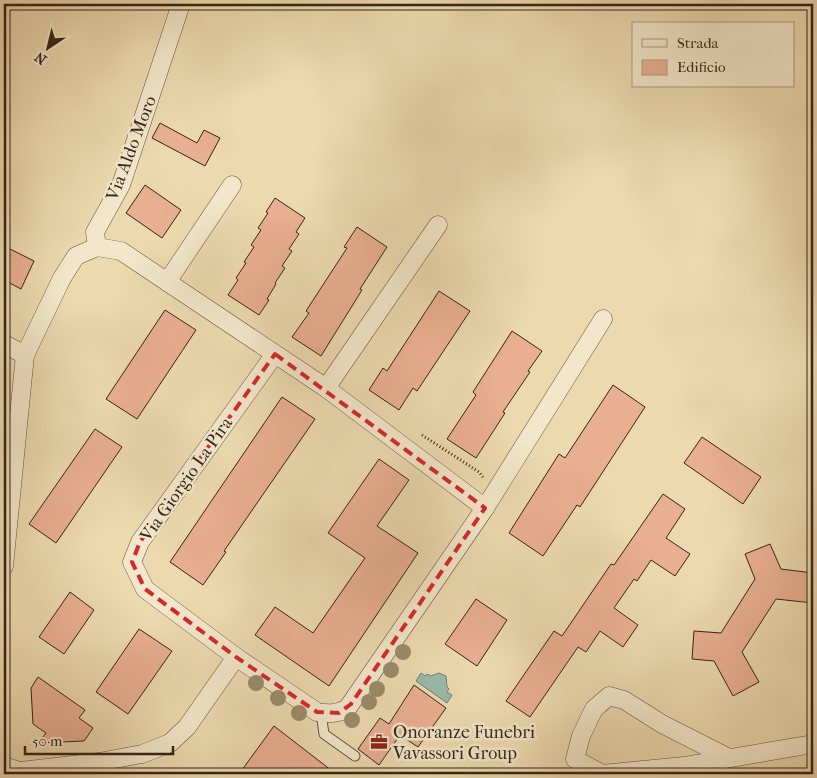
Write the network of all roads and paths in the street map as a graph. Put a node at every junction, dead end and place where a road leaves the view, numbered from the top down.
1 (181, 4) edge
2 (232, 184) dead end
3 (438, 225) dead end
4 (97, 247) junction
5 (167, 282) junction
6 (603, 319) dead end
7 (4, 344) edge
8 (275, 354) junction
9 (24, 355) junction
10 (326, 388) junction
11 (414, 430) dead end
12 (489, 502) junction
13 (4, 566) edge
14 (236, 658) junction
15 (317, 712) junction
16 (813, 744) edge
17 (355, 756) dead end
18 (730, 758) junction
19 (4, 766) edge
20 (25, 773) edge

1 - 4 street, Via Aldo Moro
2 - 5 street
3 - 10 street
4 - 5 street
4 - 9 street
5 - 8 street
6 - 12 street
7 - 9 street
8 - 10 street
8 - 14 street, Via Giorgio La Pira
9 - 13 street
10 - 12 street
11 - 12 path
12 - 15 street
14 - 15 street, Via Giorgio La Pira
14 - 20 street
15 - 17 lane
16 - 18 street
18 - 18 street
19 - 20 street

